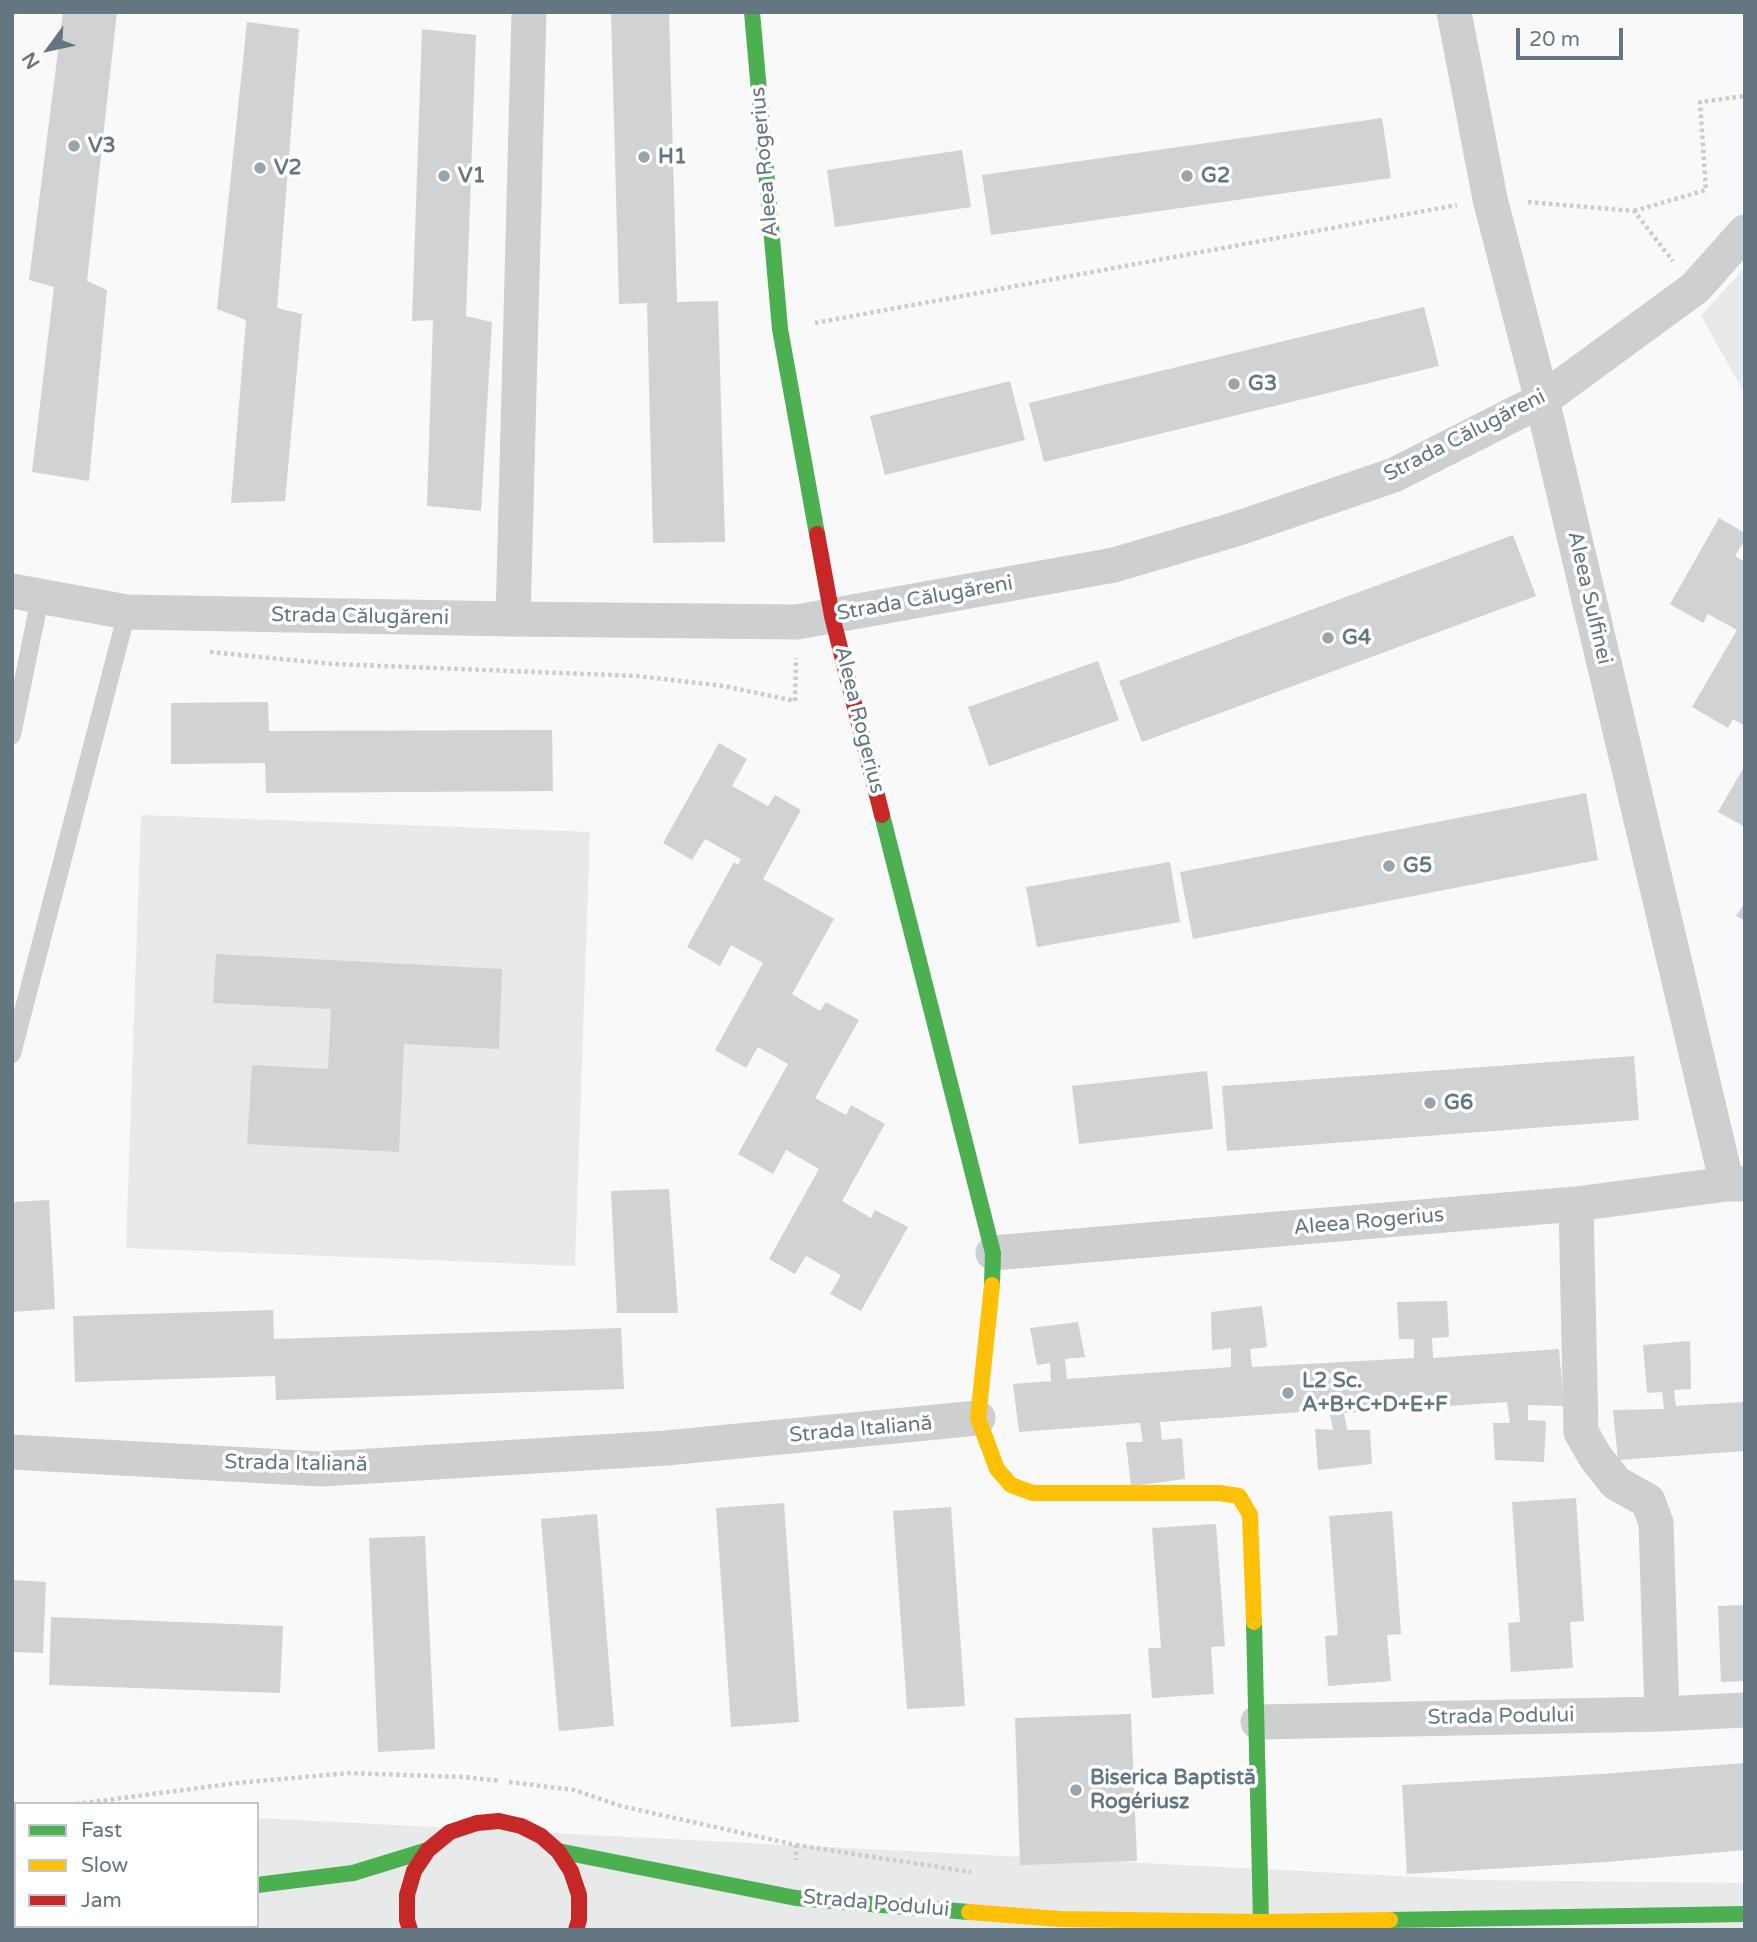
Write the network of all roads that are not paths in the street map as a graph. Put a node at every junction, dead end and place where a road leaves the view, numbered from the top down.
1 (529, 12) edge
2 (751, 12) edge
3 (1454, 12) edge
4 (1745, 232) edge
5 (1542, 400) junction
6 (26, 594) edge
7 (127, 612) junction
8 (832, 615) junction
9 (513, 620) junction
10 (12, 735) edge
11 (12, 1054) edge
12 (1736, 1184) edge
13 (1576, 1205) junction
14 (993, 1253) junction
15 (978, 1419) junction
16 (12, 1452) edge
17 (1745, 1710) edge
18 (1662, 1714) junction
19 (1258, 1722) junction
20 (428, 1850) junction
21 (558, 1851) junction
22 (259, 1885) edge
23 (1745, 1914) edge
24 (1261, 1922) junction
25 (410, 1930) edge
26 (576, 1930) edge

1 - 9 street
2 - 8 street, Aleea Rogerius
3 - 5 street, Aleea Sulfinei
4 - 5 street, Strada Călugăreni
5 - 8 street, Strada Călugăreni
5 - 12 street, Aleea Sulfinei
6 - 7 street, Strada Călugăreni
6 - 10 lane
7 - 9 street, Strada Călugăreni
7 - 11 lane
8 - 9 street, Strada Călugăreni
8 - 14 street, Aleea Rogerius
12 - 13 street, Aleea Rogerius
13 - 14 street, Aleea Rogerius
13 - 18 street
14 - 15 street, Aleea Rogerius
15 - 16 street, Strada Italiană
15 - 19 street
17 - 18 street, Strada Podului
18 - 19 street, Strada Podului
19 - 24 street
20 - 21 street
20 - 22 street
20 - 25 street
21 - 24 street, Strada Podului
21 - 26 street
23 - 24 street, Strada Podului

